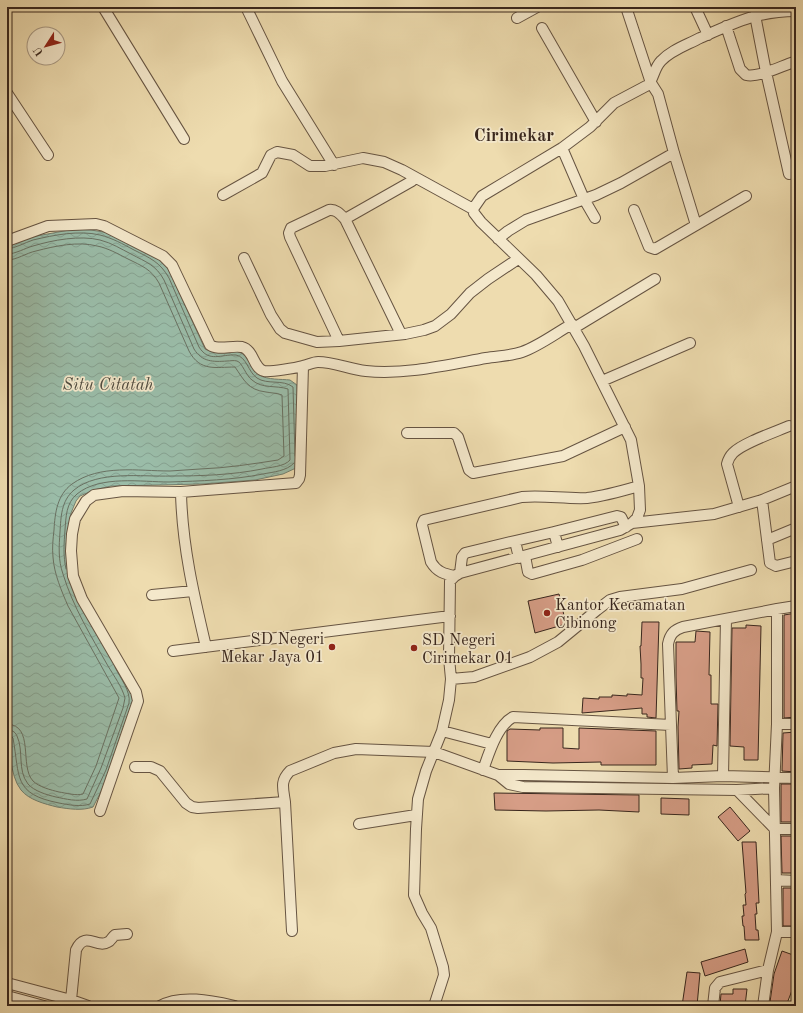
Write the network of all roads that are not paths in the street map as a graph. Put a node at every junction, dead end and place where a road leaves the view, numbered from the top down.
1 (102, 7) edge
2 (246, 7) edge
3 (537, 7) edge
4 (626, 7) edge
5 (695, 7) edge
6 (764, 10) edge
7 (796, 11) edge
8 (755, 15) junction
9 (518, 18) dead end
10 (726, 26) junction
11 (542, 28) dead end
12 (708, 35) junction
13 (794, 62) dead end
14 (766, 72) junction
15 (651, 83) junction
16 (7, 93) edge
17 (596, 122) junction
18 (184, 139) dead end
19 (562, 148) junction
20 (674, 152) junction
21 (48, 155) dead end
22 (334, 165) junction
23 (789, 174) dead end
24 (412, 181) dead end
25 (223, 195) dead end
26 (746, 196) dead end
27 (584, 199) junction
28 (473, 209) junction
29 (634, 210) dead end
30 (595, 218) dead end
31 (345, 219) junction
32 (696, 225) junction
33 (498, 239) junction
34 (7, 241) edge
35 (244, 258) dead end
36 (518, 259) junction
37 (655, 279) dead end
38 (573, 326) junction
39 (400, 334) junction
40 (339, 341) junction
41 (690, 344) dead end
42 (303, 366) junction
43 (602, 380) junction
44 (789, 426) dead end
45 (626, 428) junction
46 (407, 433) dead end
47 (639, 486) junction
48 (796, 486) edge
49 (181, 492) junction
50 (762, 500) junction
51 (739, 507) junction
52 (629, 525) junction
53 (796, 528) edge
54 (554, 532) junction
55 (637, 539) dead end
56 (515, 540) junction
57 (767, 540) junction
58 (558, 547) junction
59 (547, 550) junction
60 (522, 557) junction
61 (796, 561) edge
62 (552, 568) junction
63 (751, 570) dead end
64 (457, 574) junction
65 (193, 591) junction
66 (152, 596) dead end
67 (796, 606) edge
68 (776, 609) junction
69 (450, 616) junction
70 (726, 619) junction
71 (206, 647) junction
72 (174, 651) dead end
73 (451, 680) junction
74 (777, 724) junction
75 (796, 724) edge
76 (671, 725) junction
77 (444, 726) junction
78 (492, 744) junction
79 (434, 752) junction
80 (135, 767) dead end
81 (483, 770) junction
82 (498, 775) junction
83 (723, 776) junction
84 (770, 777) junction
85 (673, 778) junction
86 (796, 778) edge
87 (774, 788) junction
88 (760, 789) junction
89 (737, 790) junction
90 (749, 801) junction
91 (285, 802) junction
92 (100, 811) dead end
93 (416, 815) junction
94 (359, 824) dead end
95 (775, 829) junction
96 (796, 829) edge
97 (776, 880) junction
98 (796, 881) edge
99 (292, 931) dead end
100 (777, 932) junction
101 (796, 932) edge
102 (127, 934) dead end
103 (768, 970) junction
104 (7, 983) edge
105 (7, 996) edge
106 (71, 1000) junction
107 (44, 1006) edge
108 (88, 1006) edge
109 (160, 1006) edge
110 (235, 1006) edge
111 (434, 1006) edge
112 (713, 1006) edge
113 (764, 1006) edge

1 - 18 street
2 - 22 street
3 - 9 street
4 - 15 street
5 - 12 street
6 - 7 street
6 - 8 street
8 - 10 street
8 - 14 street
10 - 12 street
10 - 14 street
11 - 17 street
12 - 15 street
13 - 14 street
14 - 23 street
15 - 17 street
15 - 20 street
16 - 21 street
17 - 19 street
19 - 27 street
19 - 28 street
20 - 27 street
20 - 32 street
22 - 25 street
22 - 28 street
24 - 31 street
26 - 32 street
27 - 30 street
27 - 33 street
28 - 33 street
29 - 32 street
31 - 39 street
31 - 40 street
33 - 36 street
34 - 42 street
35 - 40 street
36 - 38 street
36 - 39 street
37 - 38 street
38 - 42 street
38 - 43 street
39 - 40 street
41 - 43 street
42 - 49 street
43 - 45 street
44 - 51 street
45 - 46 street
45 - 47 street
47 - 52 street
47 - 64 street
48 - 50 street
49 - 65 street
49 - 92 street
50 - 51 street
50 - 57 street
51 - 52 street
52 - 54 street
52 - 58 street
53 - 57 street
54 - 56 street
54 - 58 street
55 - 62 street
56 - 60 street
56 - 64 street
57 - 61 street
58 - 59 street
59 - 60 street
59 - 62 street
60 - 62 street
60 - 64 street
63 - 73 street
64 - 69 street
65 - 66 street
65 - 71 street
67 - 68 street
68 - 70 street
68 - 74 street
69 - 71 street
69 - 73 street
70 - 76 street
70 - 83 street
71 - 72 street
73 - 77 street
74 - 75 street
74 - 84 street
76 - 78 street
76 - 85 street
77 - 78 street
77 - 79 street
78 - 81 street
79 - 81 street
79 - 91 street
79 - 93 street
80 - 91 street
81 - 82 street
82 - 85 street
82 - 89 street
83 - 84 street
83 - 85 street
84 - 86 street
84 - 87 street
84 - 88 street
87 - 88 street
87 - 95 street
88 - 89 street
88 - 90 street
89 - 90 street
90 - 95 street
91 - 99 street
93 - 94 street
93 - 111 street
95 - 96 street
95 - 97 street
97 - 98 street
97 - 100 street
100 - 101 street
100 - 103 street
102 - 106 street
103 - 112 street
103 - 113 street
104 - 106 street
105 - 107 street
106 - 108 street
109 - 110 street

